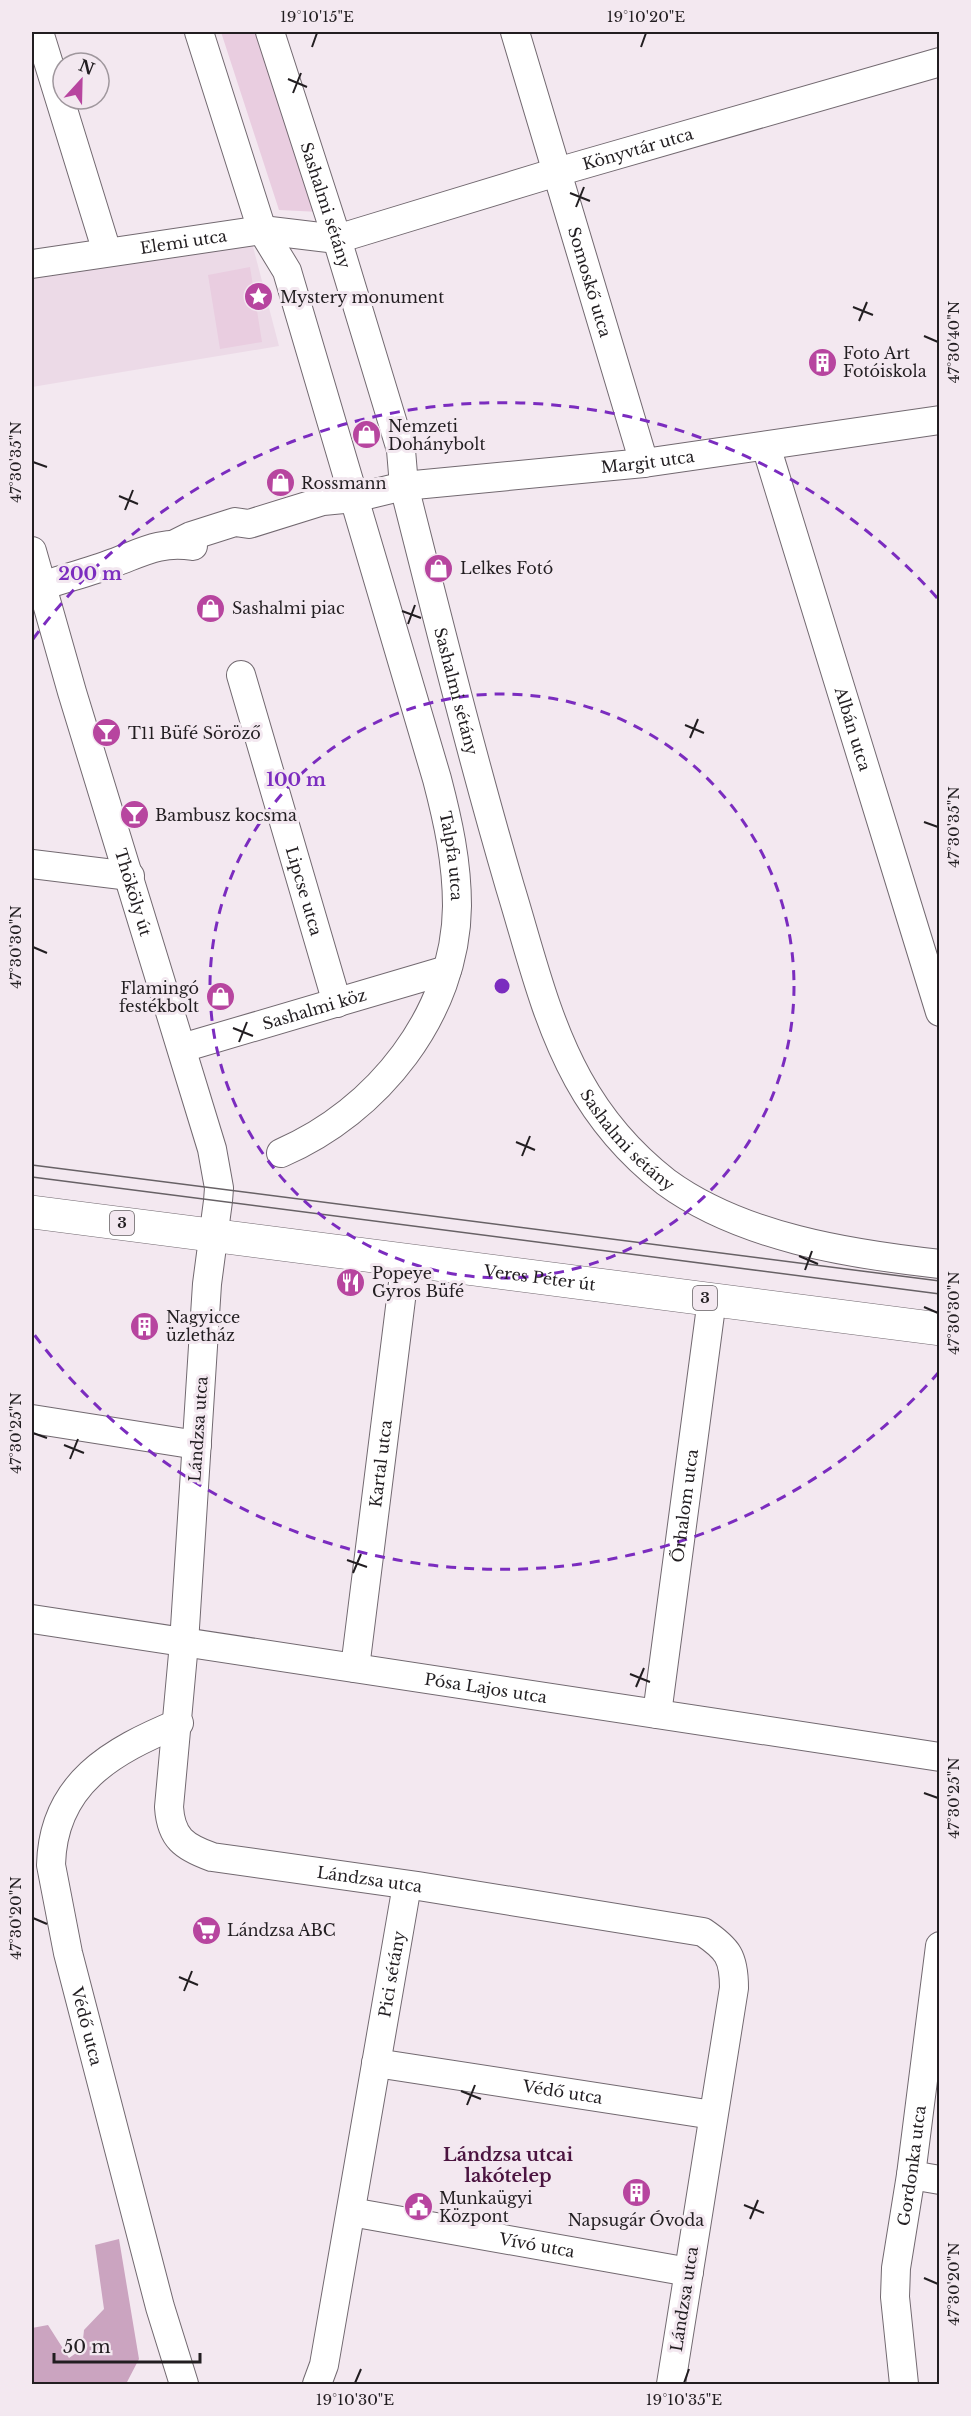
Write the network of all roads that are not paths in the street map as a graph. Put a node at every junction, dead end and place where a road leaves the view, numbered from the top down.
1 (39, 32) edge
2 (199, 32) edge
3 (270, 32) edge
4 (515, 32) edge
5 (939, 62) edge
6 (557, 172) junction
7 (262, 230) junction
8 (337, 238) junction
9 (107, 252) junction
10 (32, 264) edge
11 (939, 420) edge
12 (766, 446) junction
13 (644, 463) junction
14 (404, 486) junction
15 (354, 498) junction
16 (32, 551) edge
17 (37, 585) edge
18 (242, 675) dead end
19 (476, 769) junction
20 (438, 779) junction
21 (32, 864) edge
22 (129, 876) junction
23 (447, 970) junction
24 (337, 1003) junction
25 (939, 1012) edge
26 (182, 1048) junction
27 (281, 1153) dead end
28 (32, 1212) edge
29 (213, 1234) junction
30 (406, 1259) junction
31 (939, 1264) edge
32 (712, 1299) junction
33 (939, 1329) edge
34 (32, 1419) edge
35 (197, 1445) junction
36 (32, 1619) edge
37 (184, 1643) junction
38 (355, 1668) junction
39 (657, 1714) junction
40 (178, 1723) junction
41 (939, 1757) edge
42 (407, 1885) junction
43 (939, 1946) edge
44 (376, 2063) junction
45 (713, 2115) junction
46 (911, 2175) junction
47 (939, 2180) edge
48 (351, 2212) junction
49 (689, 2272) junction
50 (184, 2385) edge
51 (317, 2385) edge
52 (671, 2385) edge
53 (904, 2385) edge

1 - 9 street
2 - 7 street
3 - 8 street, Sashalmi sétány
4 - 6 street, Somoskő utca
5 - 6 street, Könyvtár utca
6 - 8 street, Könyvtár utca
6 - 13 street, Somoskő utca
7 - 8 street, Elemi utca
7 - 9 street, Elemi utca
7 - 15 street
8 - 14 street, Sashalmi sétány
9 - 10 street, Elemi utca
11 - 12 street, Margit utca
12 - 13 street, Margit utca
12 - 25 street, Albán utca
13 - 14 street, Margit utca
14 - 15 street, Margit utca
14 - 19 street, Sashalmi sétány
15 - 17 street, Margit utca
15 - 20 street, Talpfa utca
16 - 17 street, Thököly út
17 - 22 street, Thököly út
18 - 24 street, Lipcse utca
19 - 20 street
19 - 31 street, Sashalmi sétány
20 - 23 street, Talpfa utca
21 - 22 street
22 - 26 street, Thököly út
23 - 24 street, Sashalmi köz
23 - 27 street, Talpfa utca
24 - 26 street, Sashalmi köz
26 - 29 street, Thököly út
28 - 29 main road, Veres Péter út / 3
29 - 30 main road, Veres Péter út / 3
29 - 35 street, Lándzsa utca
30 - 32 main road, Veres Péter út / 3
30 - 38 street, Kartal utca
32 - 33 main road, Veres Péter út / 3
32 - 39 street, Őrhalom utca
34 - 35 street
35 - 37 street, Lándzsa utca
36 - 37 street, Pósa Lajos utca
37 - 38 street, Pósa Lajos utca
37 - 40 street, Lándzsa utca
38 - 39 street, Pósa Lajos utca
39 - 41 street, Pósa Lajos utca
40 - 42 street, Lándzsa utca
40 - 50 street, Védő utca
42 - 44 street, Pici sétány
42 - 45 street, Lándzsa utca
43 - 46 street, Gordonka utca
44 - 45 street, Védő utca
44 - 48 street
45 - 49 street, Lándzsa utca
46 - 47 street
46 - 53 street, Gordonka utca
48 - 49 street, Vívó utca
48 - 51 street
49 - 52 street, Lándzsa utca

